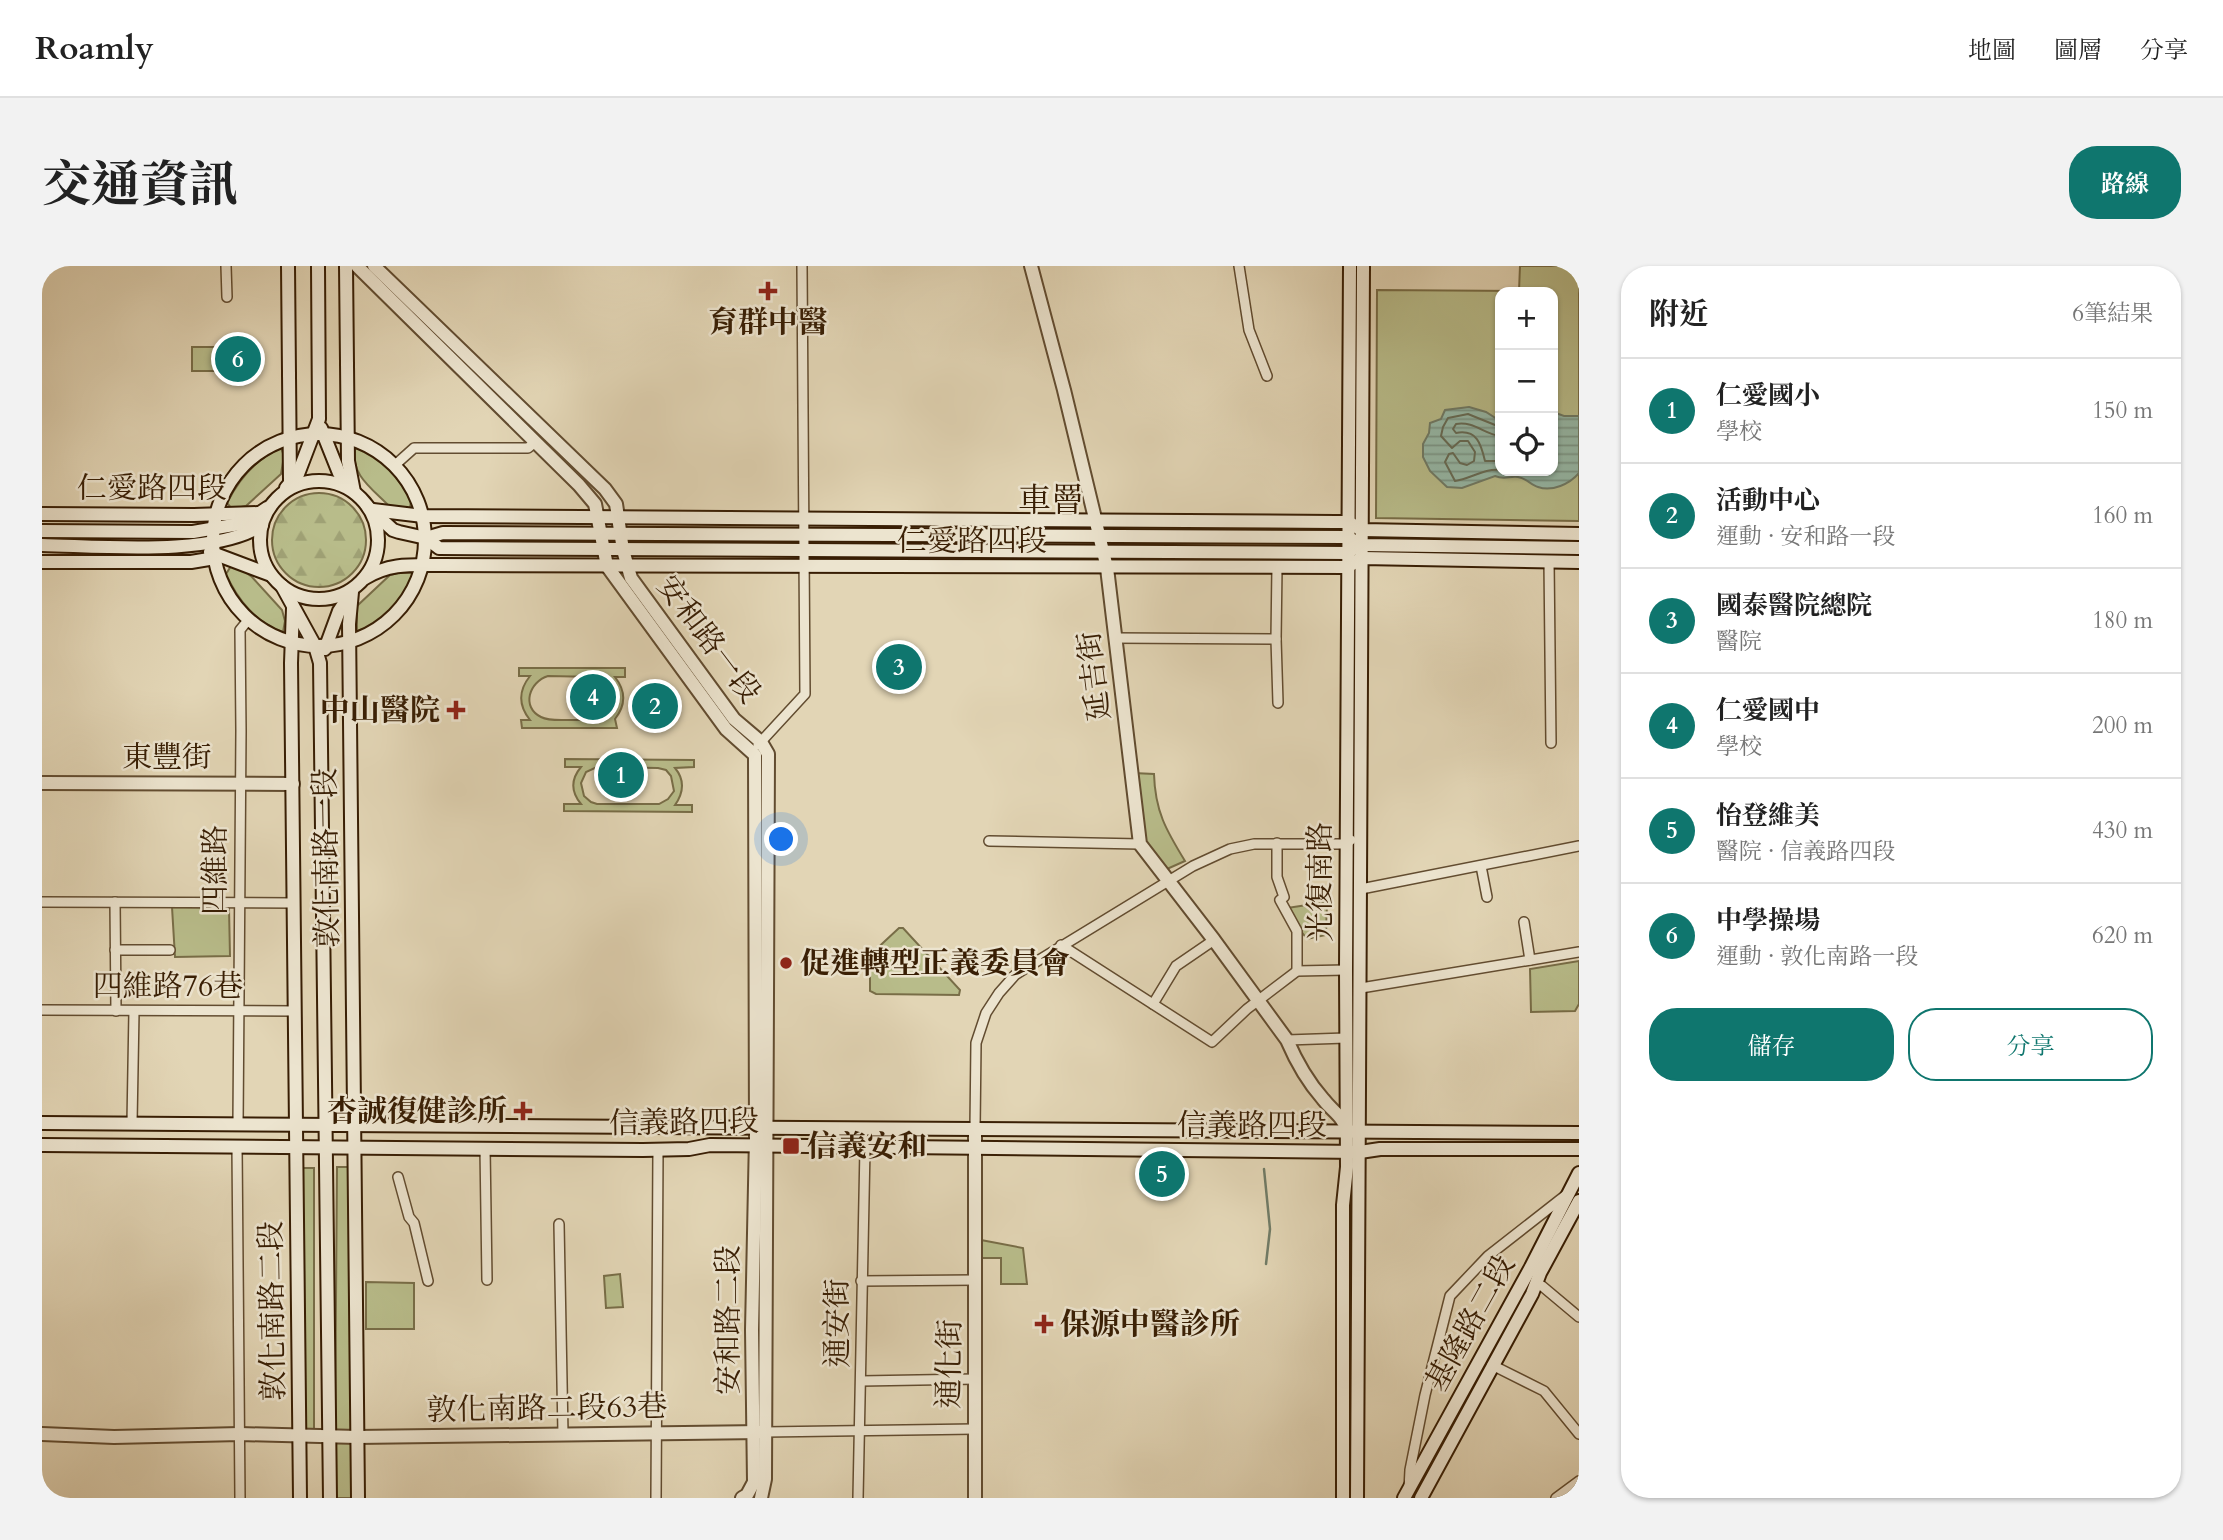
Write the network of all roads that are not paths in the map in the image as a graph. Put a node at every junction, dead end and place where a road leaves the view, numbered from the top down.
1 (226, 266) edge
2 (288, 266) edge
3 (318, 266) edge
4 (346, 266) edge
5 (357, 266) edge
6 (374, 266) edge
7 (802, 266) edge
8 (1031, 266) edge
9 (1239, 266) edge
10 (1350, 266) edge
11 (1363, 266) edge
12 (227, 297) dead end
13 (1267, 376) dead end
14 (319, 435) junction
15 (349, 438) junction
16 (290, 439) junction
17 (535, 442) junction
18 (395, 465) junction
19 (290, 482) junction
20 (354, 492) junction
21 (282, 494) junction
22 (371, 509) junction
23 (42, 514) edge
24 (265, 514) junction
25 (423, 516) junction
26 (598, 518) junction
27 (619, 518) junction
28 (805, 518) junction
29 (1096, 519) junction
30 (215, 522) junction
31 (1348, 522) junction
32 (1362, 530) junction
33 (42, 531) edge
34 (602, 534) junction
35 (621, 534) junction
36 (1579, 534) edge
37 (805, 535) junction
38 (1100, 535) junction
39 (1348, 537) junction
40 (426, 538) junction
41 (42, 545) edge
42 (1579, 548) edge
43 (604, 549) junction
44 (623, 550) junction
45 (805, 550) junction
46 (214, 551) junction
47 (1362, 551) junction
48 (1104, 552) junction
49 (1348, 552) junction
50 (1549, 561) junction
51 (42, 562) edge
52 (1579, 562) edge
53 (423, 565) junction
54 (607, 566) junction
55 (627, 566) junction
56 (805, 566) junction
57 (1277, 567) junction
58 (1107, 568) junction
59 (1348, 568) junction
60 (271, 575) junction
61 (358, 585) junction
62 (282, 586) junction
63 (293, 608) junction
64 (249, 619) junction
65 (1115, 638) junction
66 (1276, 639) junction
67 (349, 641) junction
68 (292, 642) junction
69 (321, 645) junction
70 (1278, 703) dead end
71 (1552, 743) dead end
72 (756, 746) junction
73 (42, 783) edge
74 (240, 784) junction
75 (293, 784) junction
76 (1361, 831) junction
77 (989, 841) dead end
78 (1277, 843) junction
79 (1140, 844) junction
80 (1346, 844) junction
81 (1579, 846) edge
82 (1481, 866) junction
83 (1169, 881) junction
84 (1361, 889) junction
85 (1487, 897) dead end
86 (42, 902) edge
87 (115, 902) junction
88 (240, 903) junction
89 (294, 903) junction
90 (1524, 922) dead end
91 (1214, 940) junction
92 (1061, 945) junction
93 (116, 950) junction
94 (170, 950) dead end
95 (1579, 952) edge
96 (1530, 960) junction
97 (1346, 970) junction
98 (1297, 971) junction
99 (1361, 988) junction
100 (1257, 1001) junction
101 (1153, 1004) junction
102 (239, 1009) junction
103 (42, 1010) edge
104 (116, 1011) junction
105 (134, 1011) junction
106 (295, 1011) junction
107 (1346, 1038) junction
108 (1287, 1040) junction
109 (42, 1123) edge
110 (132, 1123) junction
111 (238, 1124) junction
112 (297, 1124) junction
113 (325, 1125) junction
114 (355, 1125) junction
115 (975, 1128) junction
116 (1353, 1130) junction
117 (1579, 1133) edge
118 (761, 1137) junction
119 (42, 1145) edge
120 (237, 1146) junction
121 (297, 1146) junction
122 (325, 1146) junction
123 (355, 1146) junction
124 (485, 1148) junction
125 (865, 1148) junction
126 (975, 1148) junction
127 (1579, 1149) edge
128 (659, 1150) junction
129 (1353, 1152) junction
130 (1579, 1173) edge
131 (398, 1177) dead end
132 (1573, 1197) edge
133 (559, 1224) dead end
134 (487, 1280) dead end
135 (976, 1280) junction
136 (428, 1281) dead end
137 (861, 1281) junction
138 (1536, 1284) junction
139 (1579, 1317) edge
140 (1492, 1365) junction
141 (976, 1379) junction
142 (861, 1381) junction
143 (975, 1429) junction
144 (859, 1430) junction
145 (656, 1432) junction
146 (760, 1432) junction
147 (42, 1434) edge
148 (240, 1434) junction
149 (563, 1434) junction
150 (1579, 1434) edge
151 (300, 1435) junction
152 (329, 1436) junction
153 (357, 1437) junction
154 (1579, 1481) edge
155 (656, 1493) edge
156 (1406, 1493) edge
157 (240, 1498) edge
158 (300, 1498) edge
159 (330, 1498) edge
160 (358, 1498) edge
161 (742, 1498) edge
162 (761, 1498) edge
163 (858, 1498) edge
164 (975, 1498) edge
165 (1343, 1498) edge
166 (1357, 1498) edge
167 (1421, 1498) edge
168 (1556, 1498) edge

1 - 12 street
2 - 16 main road
3 - 14 main road
4 - 15 main road
5 - 17 main road, 安和路一段
6 - 27 main road, 安和路一段
7 - 28 street
8 - 29 main road, 延吉街
9 - 13 street
10 - 31 main road, 光復南路
11 - 32 main road, 光復南路
14 - 15 main road
14 - 16 main road
14 - 19 main road
14 - 20 main road
15 - 18 main road
15 - 20 main road
16 - 19 main road
16 - 30 main road
17 - 18 street
17 - 26 main road, 安和路一段
18 - 25 main road
19 - 21 main road
20 - 21 main road
20 - 22 main road
21 - 24 main road
22 - 25 main road, 仁愛路四段
22 - 40 main road, 仁愛路四段
22 - 61 main road
23 - 30 main road, 仁愛路四段
24 - 30 main road, 仁愛路四段
24 - 46 main road, 仁愛路四段
24 - 60 main road
25 - 26 main road, 仁愛路四段
25 - 40 main road
26 - 27 main road, 仁愛路四段
26 - 34 main road, 安和路一段
27 - 28 main road, 仁愛路四段
27 - 35 main road, 安和路一段
28 - 29 main road, 仁愛路四段
28 - 37 street
29 - 31 main road, 仁愛路四段
29 - 38 main road, 延吉街
30 - 33 main road, 仁愛路四段
30 - 46 main road
31 - 32 main road, 仁愛路四段
31 - 39 main road, 光復南路
32 - 36 main road, 仁愛路四段
32 - 47 main road, 光復南路
34 - 35 main road, 仁愛路四段
34 - 40 main road, 仁愛路四段
34 - 43 main road, 安和路一段
35 - 37 main road, 仁愛路四段
35 - 44 main road, 安和路一段
37 - 38 main road, 仁愛路四段
37 - 45 street
38 - 39 main road, 仁愛路四段
38 - 48 main road, 延吉街
39 - 47 main road, 仁愛路四段
39 - 49 main road, 光復南路
40 - 43 main road, 仁愛路四段
40 - 53 main road
41 - 46 main road, 仁愛路四段
42 - 47 main road, 仁愛路四段
43 - 44 main road, 仁愛路四段
43 - 54 main road, 安和路一段
44 - 45 main road, 仁愛路四段
44 - 55 main road, 安和路一段
45 - 48 main road, 仁愛路四段
45 - 56 street
46 - 51 main road, 仁愛路四段
46 - 60 main road, 仁愛路四段
46 - 64 main road
47 - 49 main road, 仁愛路四段
47 - 50 main road, 仁愛路四段
47 - 59 main road
47 - 76 main road, 光復南路
48 - 49 main road, 仁愛路四段
48 - 58 main road, 延吉街
49 - 59 main road, 光復南路
50 - 52 main road, 仁愛路四段
50 - 71 street
53 - 54 main road, 仁愛路四段
53 - 61 main road, 仁愛路四段
53 - 67 main road
54 - 55 main road, 仁愛路四段
54 - 72 main road, 安和路一段
55 - 56 main road, 仁愛路四段
55 - 72 main road, 安和路一段
56 - 58 main road, 仁愛路四段
56 - 72 street
57 - 58 main road, 仁愛路四段
57 - 59 main road, 仁愛路四段
57 - 66 street
58 - 65 main road, 延吉街
59 - 80 main road, 光復南路
60 - 62 main road
61 - 62 main road
61 - 67 main road, 敦化南路一段
61 - 69 main road, 敦化南路一段
62 - 63 main road, 敦化南路一段
63 - 68 main road, 敦化南路一段
63 - 69 main road, 敦化南路一段
64 - 68 main road
64 - 74 street, 四維路
65 - 66 street
65 - 79 main road, 延吉街
66 - 70 street
67 - 69 main road
67 - 114 main road, 敦化南路一段
68 - 69 main road
68 - 75 main road, 敦化南路一段
69 - 113 main road, 敦化南路一段
72 - 118 main road, 安和路一段
73 - 74 main road, 東豐街
74 - 75 main road, 東豐街
74 - 88 street, 四維路
75 - 89 main road, 敦化南路一段
76 - 80 street
76 - 84 main road, 光復南路
77 - 79 street
78 - 80 street
78 - 83 street
78 - 98 street
79 - 83 main road
80 - 97 main road, 光復南路
81 - 82 street
82 - 84 street
82 - 85 street
83 - 91 main road
83 - 92 street
84 - 99 main road, 光復南路
86 - 87 street
87 - 88 street
87 - 93 street
88 - 89 street
88 - 102 street, 四維路
89 - 106 main road, 敦化南路一段
90 - 96 street
91 - 100 main road
91 - 101 street
92 - 101 street
92 - 115 street
93 - 94 street
93 - 104 street
95 - 96 street
96 - 99 street
97 - 98 street
97 - 107 main road, 光復南路
98 - 100 street
99 - 116 main road, 光復南路
100 - 101 street
100 - 108 main road
102 - 105 street, 四維路76巷
102 - 106 street, 四維路76巷
102 - 111 street, 四維路
103 - 104 street, 四維路76巷
104 - 105 street, 四維路76巷
105 - 110 street
106 - 112 main road, 敦化南路一段
107 - 108 street
107 - 116 main road, 光復南路
108 - 116 main road
109 - 110 main road, 信義路四段
110 - 111 main road, 信義路四段
111 - 112 main road, 信義路四段
112 - 113 main road, 信義路四段
112 - 121 main road, 敦化南路二段
113 - 114 main road, 信義路四段
113 - 122 main road, 敦化南路一段
114 - 118 main road, 信義路四段
114 - 123 main road
115 - 116 main road, 信義路四段
115 - 118 main road, 信義路四段
115 - 126 main road, 通化街
116 - 117 main road, 信義路四段
116 - 129 main road, 光復南路
118 - 125 main road, 信義路四段
118 - 128 main road, 信義路四段
118 - 146 main road, 安和路二段
119 - 120 main road, 信義路四段
120 - 121 main road, 信義路四段
120 - 148 street
121 - 122 main road, 信義路四段
121 - 151 main road, 敦化南路二段
122 - 123 main road, 信義路四段
122 - 152 main road, 敦化南路二段
123 - 124 main road, 信義路四段
123 - 153 main road
124 - 128 main road, 信義路四段
124 - 134 street
125 - 126 main road, 信義路四段
125 - 137 street, 通安街
126 - 129 main road, 信義路四段
126 - 135 main road, 通化街
127 - 129 main road, 信義路四段
128 - 145 street
129 - 165 main road, 光復南路
129 - 166 main road, 光復南路
130 - 132 main road, 基隆路二段
131 - 136 street
132 - 138 main road, 基隆路二段
132 - 156 main road, 基隆路二段
132 - 156 street
133 - 149 street
135 - 137 street
135 - 141 main road, 通化街
137 - 142 street, 通安街
138 - 139 street
138 - 140 main road, 基隆路二段
140 - 150 street
140 - 167 main road, 基隆路二段
141 - 142 street
141 - 143 main road, 通化街
142 - 144 street, 通安街
143 - 144 street
143 - 164 main road, 通化街
144 - 146 street
144 - 163 street, 通安街
145 - 146 main road, 敦化南路二段63巷
145 - 149 main road, 敦化南路二段63巷
145 - 155 street
146 - 161 main road, 安和路二段
146 - 162 main road, 安和路二段
147 - 148 main road, 敦化南路二段63巷
148 - 151 main road, 敦化南路二段63巷
148 - 157 street
149 - 153 main road, 敦化南路二段63巷
151 - 152 main road, 敦化南路二段63巷
151 - 158 main road, 敦化南路二段
152 - 153 main road, 敦化南路二段63巷
152 - 159 main road, 敦化南路二段
153 - 160 main road
154 - 168 street

